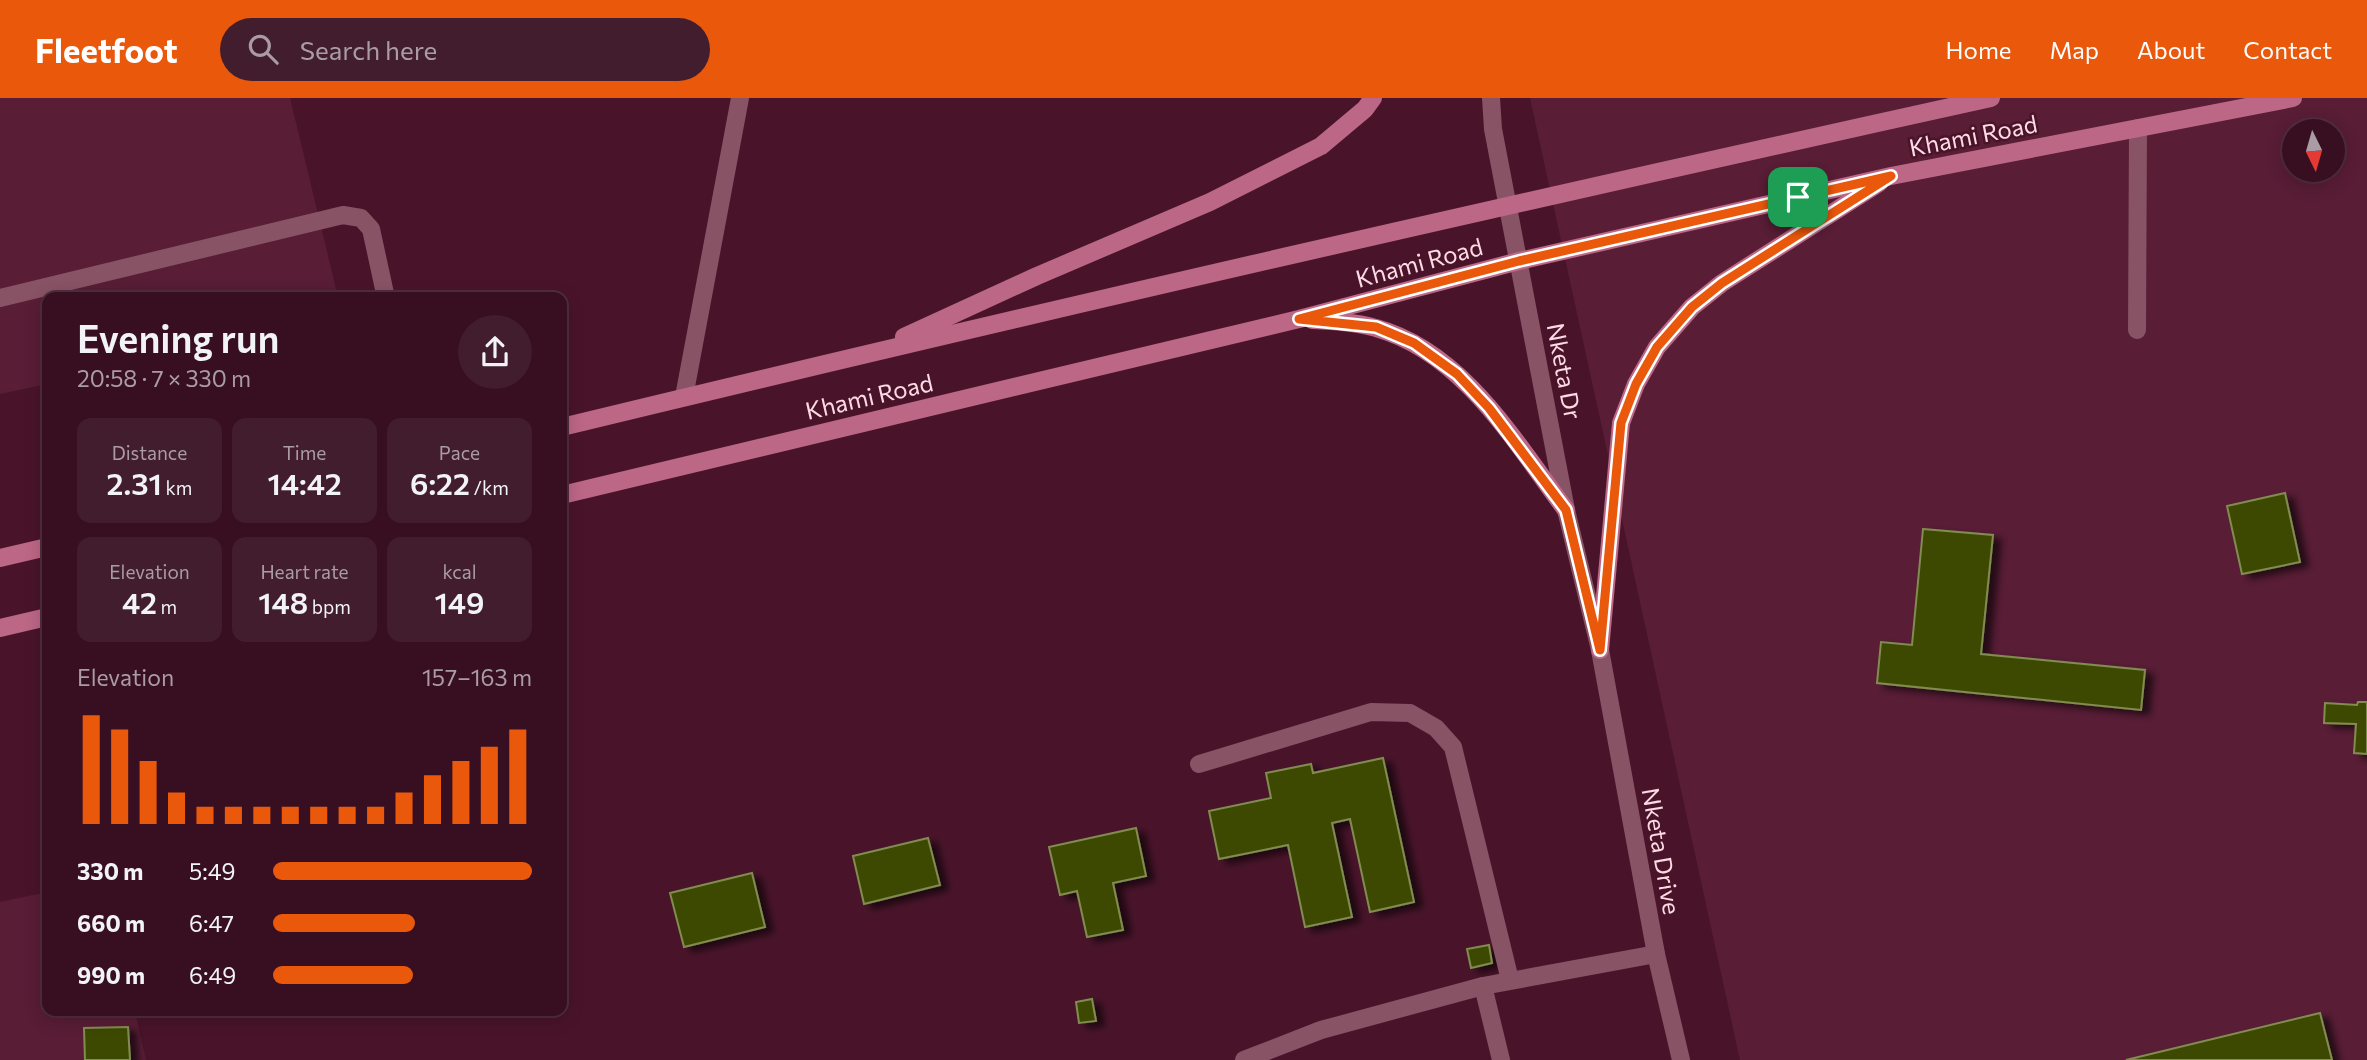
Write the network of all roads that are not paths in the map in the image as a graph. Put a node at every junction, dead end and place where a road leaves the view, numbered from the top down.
1 (740, 98) edge
2 (1373, 98) edge
3 (1491, 98) edge
4 (1992, 98) edge
5 (2293, 98) edge
6 (2138, 128) junction
7 (1891, 176) junction
8 (1508, 205) junction
9 (1519, 261) junction
10 (385, 292) edge
11 (0, 298) edge
12 (1299, 319) junction
13 (2137, 330) dead end
14 (869, 353) junction
15 (684, 397) junction
16 (567, 426) edge
17 (567, 494) edge
18 (1566, 510) junction
19 (42, 548) edge
20 (0, 558) edge
21 (42, 618) edge
22 (0, 628) edge
23 (1600, 650) junction
24 (1199, 764) dead end
25 (1656, 954) junction
26 (1510, 980) junction
27 (1483, 986) junction
28 (1244, 1060) edge
29 (1501, 1060) edge
30 (1681, 1060) edge

1 - 15 street
2 - 14 main road
3 - 8 street, Nketa Dr
4 - 8 main road, Khami Road
5 - 6 main road, Khami Road
6 - 7 main road, Khami Road
6 - 13 street
7 - 9 main road, Khami Road
7 - 23 main road
8 - 9 street, Nketa Dr
8 - 14 main road, Khami Road
9 - 12 main road, Khami Road
9 - 18 street, Nketa Dr
10 - 11 street
12 - 17 main road, Khami Road
12 - 18 main road
14 - 15 main road, Khami Road
15 - 16 main road, Khami Road
18 - 23 street, Nketa Dr
19 - 20 main road
21 - 22 main road
23 - 25 street, Nketa Drive
24 - 26 street
25 - 26 street
25 - 30 street, Nketa Drive
26 - 27 street
27 - 28 street
27 - 29 street

